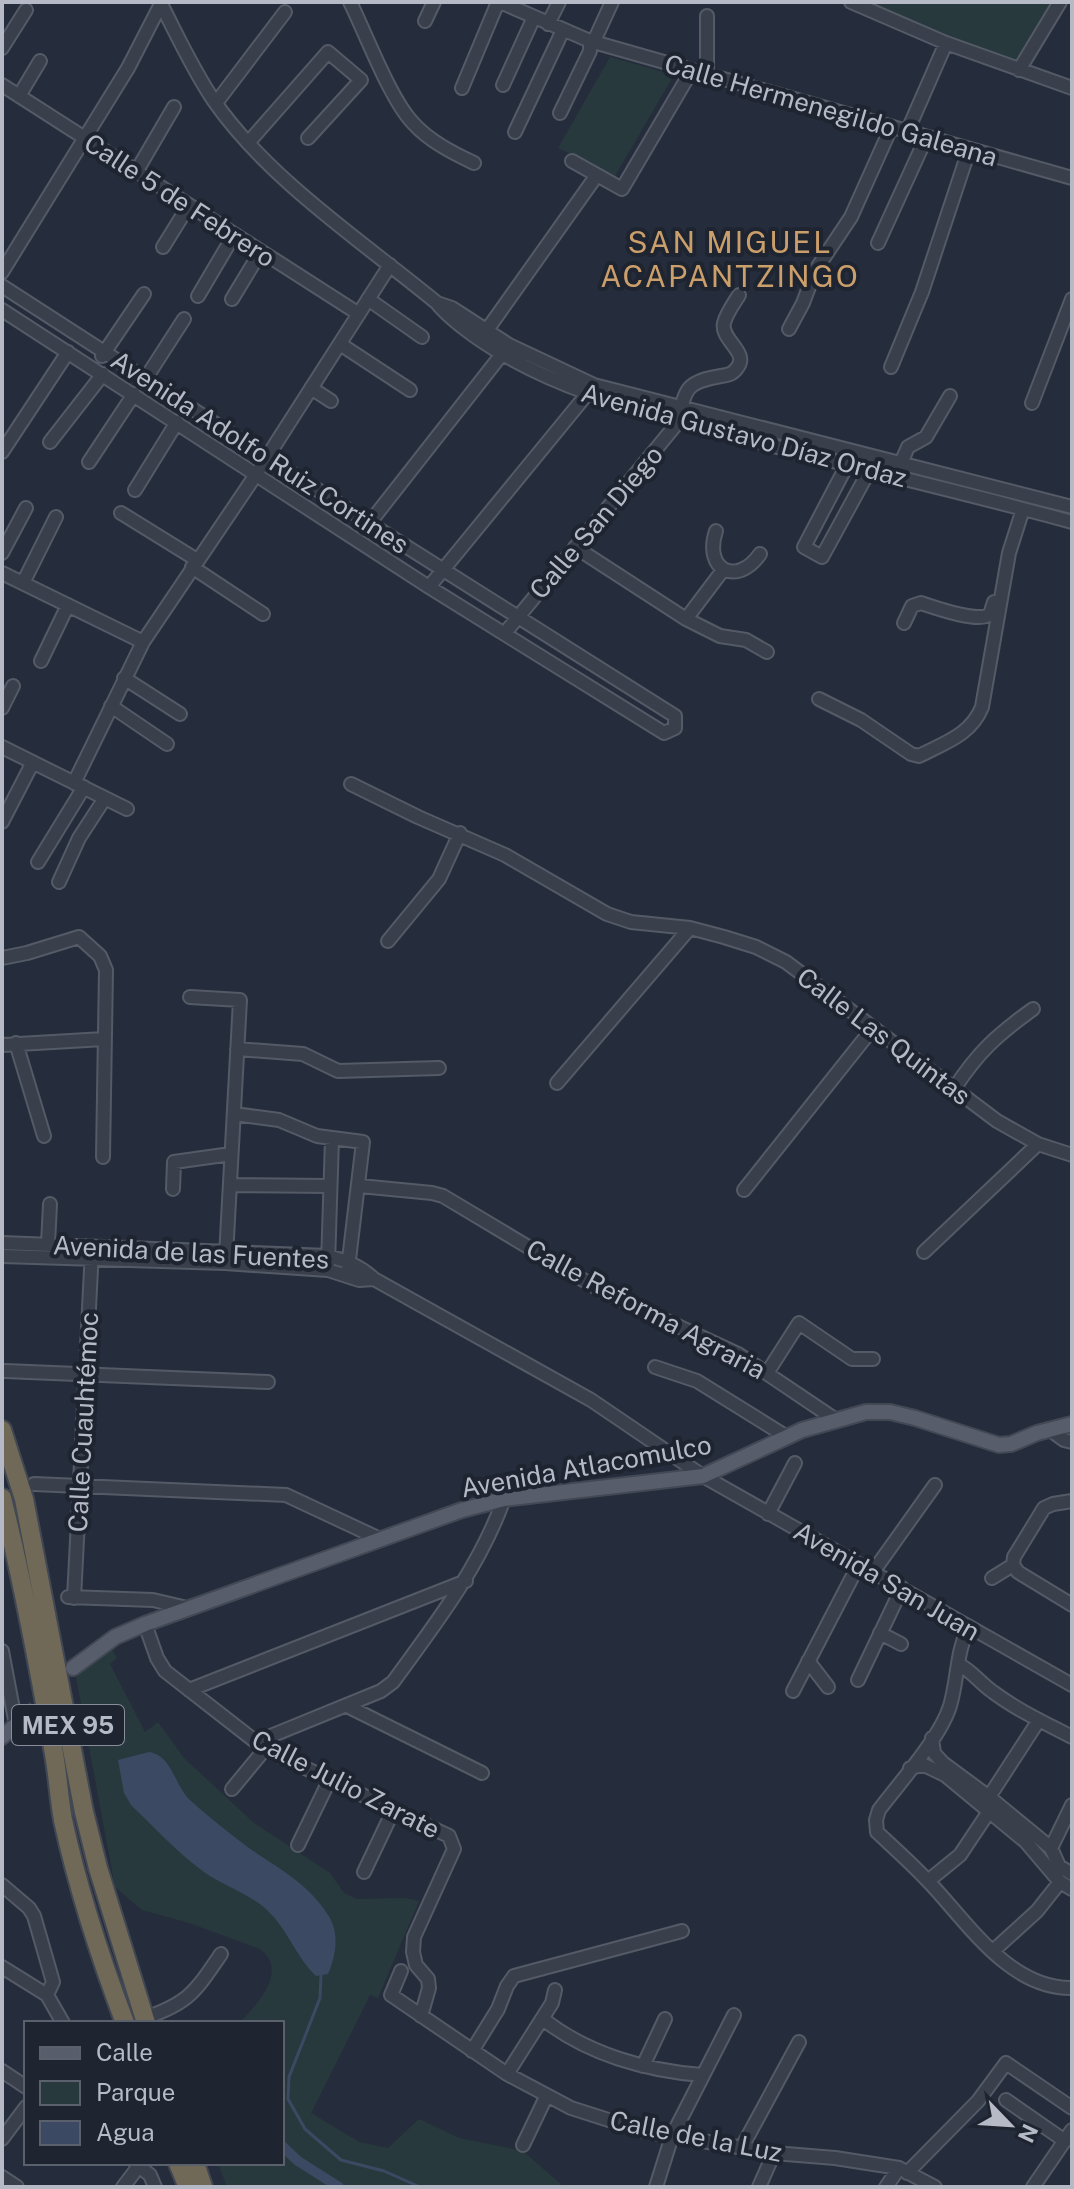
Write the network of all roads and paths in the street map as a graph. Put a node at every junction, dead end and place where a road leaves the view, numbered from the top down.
1 (350, 2) edge
2 (434, 2) edge
3 (499, 2) edge
4 (559, 2) edge
5 (612, 2) edge
6 (851, 2) edge
7 (1060, 2) edge
8 (162, 3) edge
9 (26, 10) dead end
10 (285, 12) dead end
11 (707, 16) dead end
12 (534, 17) junction
13 (425, 21) dead end
14 (548, 24) junction
15 (563, 30) junction
16 (590, 41) junction
17 (946, 43) junction
18 (2, 48) edge
19 (40, 61) dead end
20 (692, 70) junction
21 (1019, 70) junction
22 (707, 75) junction
23 (2, 85) edge
24 (503, 85) dead end
25 (462, 88) dead end
26 (1072, 88) edge
27 (19, 96) junction
28 (216, 103) junction
29 (174, 107) dead end
30 (560, 113) dead end
31 (885, 126) junction
32 (515, 132) dead end
33 (907, 132) junction
34 (308, 138) dead end
35 (926, 138) junction
36 (84, 139) junction
37 (248, 143) junction
38 (969, 150) junction
39 (572, 161) dead end
40 (474, 163) dead end
41 (136, 172) junction
42 (597, 175) junction
43 (1072, 178) edge
44 (189, 205) junction
45 (234, 235) junction
46 (878, 243) dead end
47 (163, 247) dead end
48 (261, 251) junction
49 (390, 265) junction
50 (2, 272) edge
51 (2, 286) edge
52 (144, 294) dead end
53 (739, 295) dead end
54 (198, 296) dead end
55 (232, 299) dead end
56 (368, 299) junction
57 (1072, 299) edge
58 (3, 311) edge
59 (359, 314) junction
60 (184, 319) dead end
61 (789, 329) dead end
62 (484, 335) junction
63 (422, 337) dead end
64 (340, 344) junction
65 (505, 350) junction
66 (68, 352) junction
67 (106, 352) junction
68 (891, 367) dead end
69 (97, 371) junction
70 (146, 378) junction
71 (311, 388) junction
72 (591, 389) junction
73 (410, 390) dead end
74 (134, 394) junction
75 (950, 396) dead end
76 (331, 401) dead end
77 (1032, 403) dead end
78 (680, 414) junction
79 (177, 422) junction
80 (50, 442) dead end
81 (2, 452) edge
82 (268, 456) junction
83 (89, 462) dead end
84 (901, 463) junction
85 (847, 465) junction
86 (869, 471) junction
87 (257, 473) junction
88 (961, 478) junction
89 (135, 490) dead end
90 (958, 493) junction
91 (1070, 502) edge
92 (26, 508) dead end
93 (1023, 509) junction
94 (121, 513) dead end
95 (56, 517) dead end
96 (1067, 520) edge
97 (369, 523) junction
98 (716, 531) dead end
99 (358, 539) junction
100 (575, 547) junction
101 (2, 553) edge
102 (760, 554) dead end
103 (195, 563) junction
104 (443, 569) junction
105 (723, 570) junction
106 (3, 577) edge
107 (23, 583) junction
108 (429, 587) junction
109 (1000, 597) junction
110 (68, 605) junction
111 (263, 614) dead end
112 (518, 616) junction
113 (686, 619) junction
114 (904, 623) dead end
115 (505, 633) junction
116 (143, 642) junction
117 (767, 652) dead end
118 (41, 661) dead end
119 (596, 664) junction
120 (124, 678) junction
121 (584, 682) junction
122 (13, 686) dead end
123 (819, 699) dead end
124 (111, 706) junction
125 (2, 708) edge
126 (180, 714) dead end
127 (167, 744) dead end
128 (5, 749) edge
129 (33, 762) junction
130 (2, 763) edge
131 (351, 784) dead end
132 (79, 785) junction
133 (105, 798) junction
134 (127, 809) dead end
135 (2, 822) edge
136 (460, 833) junction
137 (38, 862) dead end
138 (59, 882) dead end
139 (690, 928) junction
140 (388, 941) dead end
141 (2, 958) edge
142 (190, 997) dead end
143 (1033, 1009) dead end
144 (873, 1028) junction
145 (104, 1039) junction
146 (7, 1043) edge
147 (237, 1049) junction
148 (439, 1068) dead end
149 (557, 1083) dead end
150 (954, 1089) junction
151 (234, 1114) junction
152 (44, 1136) dead end
153 (332, 1139) junction
154 (1038, 1144) junction
155 (231, 1154) junction
156 (1072, 1155) edge
157 (103, 1157) dead end
158 (230, 1185) junction
159 (330, 1186) junction
160 (360, 1186) junction
161 (173, 1189) dead end
162 (744, 1190) dead end
163 (50, 1204) dead end
164 (2, 1243) edge
165 (48, 1244) junction
166 (92, 1252) junction
167 (924, 1252) dead end
168 (2, 1256) edge
169 (328, 1256) junction
170 (226, 1257) junction
171 (348, 1268) junction
172 (328, 1270) junction
173 (873, 1359) dead end
174 (655, 1367) dead end
175 (5, 1371) dead end
176 (767, 1373) junction
177 (85, 1376) junction
178 (268, 1382) dead end
179 (836, 1420) junction
180 (1072, 1424) edge
181 (1049, 1429) junction
182 (2, 1430) edge
183 (787, 1437) junction
184 (1072, 1442) edge
185 (795, 1463) dead end
186 (703, 1476) junction
187 (34, 1484) dead end
188 (935, 1485) dead end
189 (80, 1487) junction
190 (2, 1498) edge
191 (504, 1499) junction
192 (1072, 1501) edge
193 (768, 1514) junction
194 (380, 1539) junction
195 (859, 1564) junction
196 (1013, 1565) junction
197 (873, 1572) junction
198 (992, 1578) dead end
199 (466, 1581) junction
200 (902, 1588) junction
201 (1072, 1605) edge
202 (187, 1608) junction
203 (145, 1624) junction
204 (968, 1628) junction
205 (880, 1633) junction
206 (901, 1644) dead end
207 (2, 1651) edge
208 (808, 1661) junction
209 (958, 1664) junction
210 (73, 1668) tunnel mouth
211 (974, 1678) junction
212 (858, 1680) dead end
213 (955, 1683) junction
214 (1072, 1685) edge
215 (828, 1687) dead end
216 (189, 1690) junction
217 (793, 1691) dead end
218 (347, 1706) junction
219 (1039, 1720) junction
220 (21, 1721) joint
221 (2, 1737) edge
222 (1072, 1737) edge
223 (932, 1738) junction
224 (261, 1746) junction
225 (910, 1768) junction
226 (482, 1773) dead end
227 (329, 1781) junction
228 (232, 1789) dead end
229 (989, 1797) junction
230 (1072, 1805) edge
231 (393, 1811) junction
232 (988, 1813) junction
233 (298, 1845) dead end
234 (1051, 1848) junction
235 (364, 1872) dead end
236 (1072, 1874) edge
237 (928, 1881) junction
238 (1060, 1882) junction
239 (2, 1885) edge
240 (1072, 1889) edge
241 (682, 1931) dead end
242 (993, 1951) junction
243 (221, 1954) dead end
244 (2, 1967) edge
245 (401, 1971) dead end
246 (1072, 1988) edge
247 (555, 1990) dead end
248 (47, 1995) junction
249 (734, 2015) dead end
250 (421, 2016) junction
251 (543, 2019) junction
252 (665, 2019) dead end
253 (62, 2021) edge
254 (124, 2021) edge
255 (145, 2021) edge
256 (799, 2042) dead end
257 (472, 2051) junction
258 (643, 2066) junction
259 (2, 2071) edge
260 (507, 2074) junction
261 (702, 2075) junction
262 (24, 2086) edge
263 (546, 2097) junction
264 (1006, 2100) dead end
265 (1072, 2108) edge
266 (24, 2110) edge
267 (672, 2136) junction
268 (1068, 2136) edge
269 (2, 2139) edge
270 (523, 2145) dead end
271 (742, 2147) junction
272 (774, 2153) junction
273 (136, 2165) edge
274 (138, 2165) edge
275 (179, 2165) edge
276 (196, 2165) edge
277 (903, 2171) junction
278 (2, 2177) edge
279 (153, 2181) edge
280 (17, 2187) edge
281 (123, 2187) edge
282 (188, 2187) edge
283 (203, 2187) edge
284 (656, 2187) edge
285 (759, 2187) edge
286 (886, 2187) edge
287 (935, 2187) edge
288 (1033, 2187) edge

1 - 40 street
2 - 13 street
3 - 12 street, Calle Hermenegildo Galeana
3 - 25 street
4 - 14 street
5 - 16 street
6 - 17 street
7 - 21 street
8 - 28 street, Avenida Gustavo Díaz Ordaz
8 - 36 street
9 - 18 street
10 - 28 street
11 - 22 street
12 - 14 street, Calle Hermenegildo Galeana
12 - 24 street
14 - 15 street, Calle Hermenegildo Galeana
15 - 16 street, Calle Hermenegildo Galeana
15 - 32 street
16 - 20 street, Calle Hermenegildo Galeana
16 - 30 street
17 - 21 street
17 - 33 street
19 - 27 street
20 - 22 street, Calle Hermenegildo Galeana
20 - 42 street
21 - 26 street
22 - 31 street, Calle Hermenegildo Galeana
23 - 27 street, Calle 5 de Febrero
27 - 36 street, Calle 5 de Febrero
28 - 37 street, Avenida Gustavo Díaz Ordaz
29 - 41 street
31 - 33 street, Calle Hermenegildo Galeana
31 - 61 street
33 - 35 street, Calle Hermenegildo Galeana
34 - 37 street
35 - 38 street, Calle Hermenegildo Galeana
35 - 46 street
36 - 41 street, Calle 5 de Febrero
36 - 50 street
37 - 49 street, Avenida Gustavo Díaz Ordaz
38 - 43 street, Calle Hermenegildo Galeana
38 - 68 street
39 - 42 street
41 - 44 street, Calle 5 de Febrero
42 - 62 street
44 - 45 street, Calle 5 de Febrero
44 - 47 street
45 - 48 street, Calle 5 de Febrero
45 - 54 street
48 - 55 street
48 - 59 street, Calle 5 de Febrero
49 - 56 street
49 - 62 street, Avenida Gustavo Díaz Ordaz
51 - 67 street, Avenida Adolfo Ruiz Cortines
52 - 67 street
53 - 78 street, Calle San Diego
56 - 59 street
56 - 63 street
57 - 77 street
58 - 66 street, Avenida Adolfo Ruiz Cortines
59 - 64 street
60 - 70 street
62 - 65 street, Avenida Gustavo Díaz Ordaz
64 - 71 street
64 - 73 street
65 - 72 street, Avenida Gustavo Díaz Ordaz
65 - 97 street
66 - 69 street, Avenida Adolfo Ruiz Cortines
66 - 81 street
67 - 69 street
67 - 70 street, Avenida Adolfo Ruiz Cortines
69 - 74 street, Avenida Adolfo Ruiz Cortines
69 - 80 street
70 - 82 street, Avenida Adolfo Ruiz Cortines
71 - 76 street
71 - 82 street
72 - 78 street, Avenida Gustavo Díaz Ordaz
72 - 104 street
74 - 79 street, Avenida Adolfo Ruiz Cortines
74 - 83 street
75 - 84 street
78 - 84 street, Avenida Gustavo Díaz Ordaz
78 - 85 street, Avenida Gustavo Díaz Ordaz
78 - 100 street, Calle San Diego
79 - 87 street, Avenida Adolfo Ruiz Cortines
79 - 89 street
82 - 87 street
82 - 97 street, Avenida Adolfo Ruiz Cortines
84 - 88 street, Avenida Gustavo Díaz Ordaz
85 - 86 street, Avenida Gustavo Díaz Ordaz
85 - 86 street
86 - 90 street, Avenida Gustavo Díaz Ordaz
87 - 99 street, Avenida Adolfo Ruiz Cortines
87 - 103 street
88 - 90 street
88 - 91 street, Avenida Gustavo Díaz Ordaz
90 - 93 street, Avenida Gustavo Díaz Ordaz
91 - 96 street
92 - 101 street
93 - 96 street, Avenida Gustavo Díaz Ordaz
93 - 109 street
94 - 103 street
95 - 107 street
97 - 99 street
97 - 104 street, Avenida Adolfo Ruiz Cortines
98 - 105 street
99 - 108 street, Avenida Adolfo Ruiz Cortines
100 - 112 street, Calle San Diego
100 - 113 street
102 - 105 street
103 - 111 street
103 - 116 street
104 - 108 street
104 - 112 street, Avenida Adolfo Ruiz Cortines
105 - 113 street
106 - 107 street
107 - 110 street
108 - 115 street, Avenida Adolfo Ruiz Cortines
109 - 114 street
109 - 123 street
110 - 116 street
110 - 118 street
112 - 115 street, Calle San Diego
112 - 119 street, Avenida Adolfo Ruiz Cortines
113 - 117 street
115 - 121 street, Avenida Adolfo Ruiz Cortines
116 - 120 street
119 - 121 street
119 - 121 street, Avenida Adolfo Ruiz Cortines
120 - 124 street
120 - 126 street
122 - 125 street
124 - 127 street
124 - 132 street
128 - 129 street
128 - 130 street
129 - 132 street
129 - 135 street
131 - 136 street, Calle Las Quintas
132 - 133 street
132 - 137 street
133 - 134 street
133 - 138 street
136 - 139 street, Calle Las Quintas
136 - 140 street
139 - 144 street, Calle Las Quintas
139 - 149 street
141 - 145 street
142 - 147 street
143 - 150 street
144 - 150 street, Calle Las Quintas
144 - 162 street
145 - 146 street
145 - 157 street
146 - 152 street
147 - 148 street
147 - 151 street
150 - 154 street, Calle Las Quintas
151 - 153 street
151 - 155 street
153 - 159 street
153 - 160 street
154 - 156 street, Calle Las Quintas
154 - 167 street
155 - 158 street
155 - 161 street
158 - 159 street
158 - 170 street
159 - 169 street
160 - 171 street
160 - 176 street, Calle Reforma Agraria
163 - 165 street
164 - 165 street, Avenida de las Fuentes
165 - 166 street, Avenida de las Fuentes
166 - 168 street, Avenida de las Fuentes
166 - 170 street, Avenida de las Fuentes
166 - 177 street, Calle Cuauhtémoc
169 - 170 street, Avenida de las Fuentes
169 - 171 street, Avenida de las Fuentes
169 - 172 street
170 - 172 street, Avenida de las Fuentes
171 - 172 street, Avenida de las Fuentes
171 - 186 street, Avenida de las Fuentes
173 - 176 street
174 - 183 street
175 - 177 street
176 - 179 street, Calle Reforma Agraria
177 - 178 street
177 - 189 street, Calle Cuauhtémoc
179 - 181 main road, Avenida Atlacomulco
179 - 183 main road, Avenida Atlacomulco
180 - 181 main road, Avenida Atlacomulco
181 - 184 street
182 - 255 highway, MEX 95
183 - 186 main road, Avenida Atlacomulco
185 - 193 street
186 - 191 main road, Avenida Atlacomulco
186 - 193 street, Avenida San Juan
187 - 189 street
188 - 197 street
189 - 194 street
189 - 202 street, Calle Cuauhtémoc
190 - 254 highway, MEX 95
191 - 194 main road, Avenida Atlacomulco
191 - 199 street
192 - 196 street
193 - 195 street, Avenida San Juan
194 - 202 main road, Avenida Atlacomulco
195 - 197 street, Avenida San Juan
195 - 208 street
196 - 198 street
196 - 201 street
197 - 200 street, Avenida San Juan
199 - 216 street
199 - 218 street
200 - 204 street, Avenida San Juan
200 - 205 street
202 - 203 main road, Avenida Atlacomulco
203 - 210 main road, Avenida Atlacomulco
203 - 216 street, Calle Julio Zarate
204 - 209 street
204 - 214 street, Avenida San Juan
205 - 206 street
205 - 212 street
207 - 220 street
208 - 215 street
208 - 217 street
209 - 211 street
209 - 213 street
211 - 213 street
211 - 219 street
213 - 223 street
216 - 224 street, Calle Julio Zarate
218 - 224 street
218 - 226 street
219 - 222 street
219 - 229 street
220 - 221 main road
223 - 225 street
223 - 229 street
224 - 227 street, Calle Julio Zarate
224 - 228 street
225 - 232 street
225 - 237 street
227 - 231 street, Calle Julio Zarate
227 - 233 street
229 - 234 street
230 - 234 street
231 - 235 street
231 - 250 street, Calle Julio Zarate
232 - 237 street
232 - 238 street
234 - 236 street
237 - 242 street
238 - 240 street
238 - 242 street
239 - 248 street
241 - 257 street
242 - 246 street
243 - 255 street
244 - 248 street
245 - 250 street, Calle de la Luz
247 - 251 street
248 - 253 street
249 - 261 street
250 - 257 street, Calle de la Luz
251 - 258 street
251 - 260 street
252 - 258 street
256 - 271 street
257 - 260 street, Calle de la Luz
258 - 261 street
259 - 262 street
260 - 263 street, Calle de la Luz
261 - 267 street
263 - 267 street, Calle de la Luz
263 - 270 street
264 - 268 street
265 - 277 street
266 - 269 street
267 - 271 street, Calle de la Luz
267 - 284 street
268 - 288 street
271 - 272 street, Calle de la Luz
272 - 277 street, Calle de la Luz
272 - 285 street
273 - 281 street
274 - 279 street
275 - 282 highway
276 - 283 highway
277 - 286 street
277 - 287 street, Calle de la Luz
278 - 280 street

